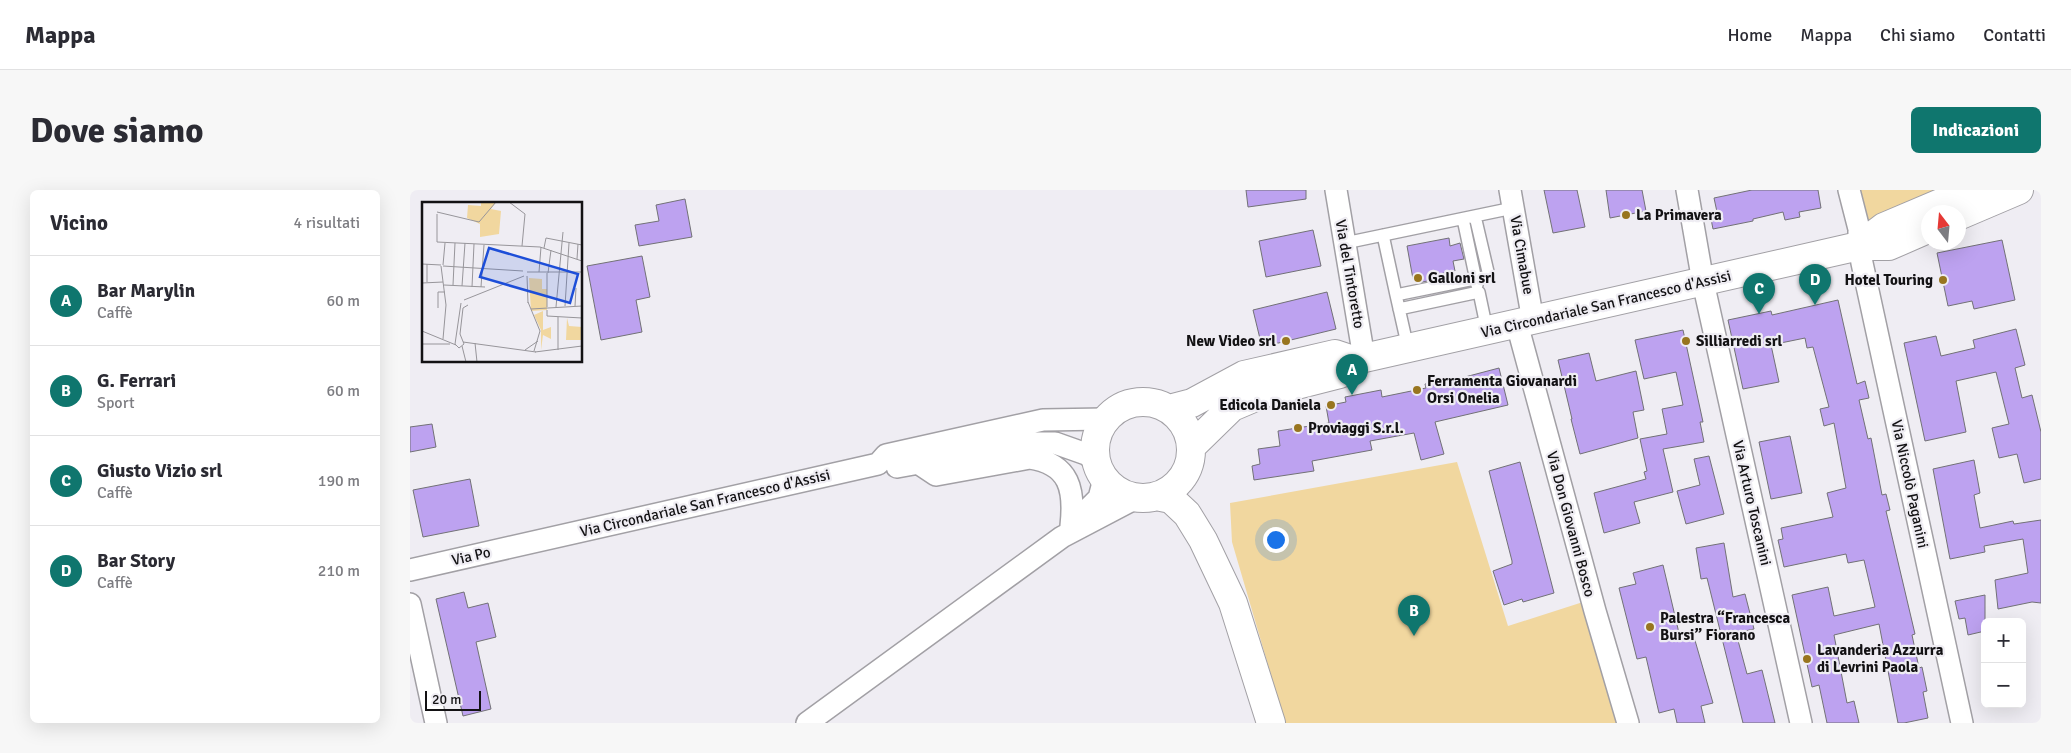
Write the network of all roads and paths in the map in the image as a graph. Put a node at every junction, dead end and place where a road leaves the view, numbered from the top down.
1 (1336, 190) edge
2 (1687, 190) edge
3 (1849, 190) edge
4 (1971, 190) edge
5 (2019, 190) edge
6 (1512, 199) edge
7 (1966, 213) edge
8 (1475, 216) junction
9 (1462, 219) junction
10 (1921, 232) edge
11 (1383, 235) junction
12 (1345, 242) junction
13 (1859, 246) junction
14 (1476, 279) junction
15 (1703, 282) junction
16 (1479, 292) junction
17 (1396, 296) junction
18 (1399, 309) junction
19 (1525, 323) junction
20 (1488, 331) junction
21 (1408, 348) junction
22 (1359, 359) junction
23 (1169, 409) junction
24 (1105, 419) junction
25 (1188, 459) junction
26 (918, 463) junction
27 (878, 464) junction
28 (1100, 470) junction
29 (1147, 496) junction
30 (1066, 532) junction
31 (531, 542) joint
32 (410, 570) edge
33 (1230, 595) junction
34 (410, 604) edge
35 (436, 723) edge
36 (807, 723) edge
37 (1271, 723) edge
38 (1628, 723) edge
39 (1801, 723) edge
40 (1962, 723) edge

1 - 12 street, Via del Tintoretto
2 - 15 street, Via Arturo Toscanini
3 - 13 street, Via Niccolò Paganini
4 - 13 street, Via Circondariale San Francesco d'Assisi
5 - 7 street
6 - 8 lane
6 - 19 street, Via Cimabue
8 - 9 lane
8 - 14 lane
9 - 11 lane
9 - 14 lane
10 - 13 street, Via Circondariale San Francesco d'Assisi
11 - 12 lane
11 - 17 lane
12 - 22 street, Via del Tintoretto
13 - 15 street, Via Circondariale San Francesco d'Assisi
13 - 40 street, Via Niccolò Paganini
14 - 16 lane
14 - 17 lane
15 - 19 street, Via Circondariale San Francesco d'Assisi
15 - 39 street, Via Arturo Toscanini
16 - 18 lane
16 - 20 lane
17 - 18 lane
18 - 21 lane
19 - 20 street, Via Circondariale San Francesco d'Assisi
19 - 38 street, Via Don Giovanni Bosco
20 - 21 street, Via Circondariale San Francesco d'Assisi
21 - 22 street, Via Circondariale San Francesco d'Assisi
22 - 23 street, Via Circondariale San Francesco d'Assisi
22 - 25 street, Via Circondariale San Francesco d'Assisi
23 - 24 street
23 - 25 street
24 - 27 street, Via Circondariale San Francesco d'Assisi
24 - 28 street
25 - 29 street, Via Circondariale San Francesco d'Assisi
25 - 33 street
26 - 27 street, Via Circondariale San Francesco d'Assisi
26 - 28 street, Via Circondariale San Francesco d'Assisi
26 - 30 street
27 - 31 street, Via Circondariale San Francesco d'Assisi
28 - 29 street, Via Circondariale San Francesco d'Assisi
28 - 30 street
29 - 30 street
29 - 33 street
30 - 36 street
31 - 32 street, Via Po
33 - 37 street
34 - 35 street

